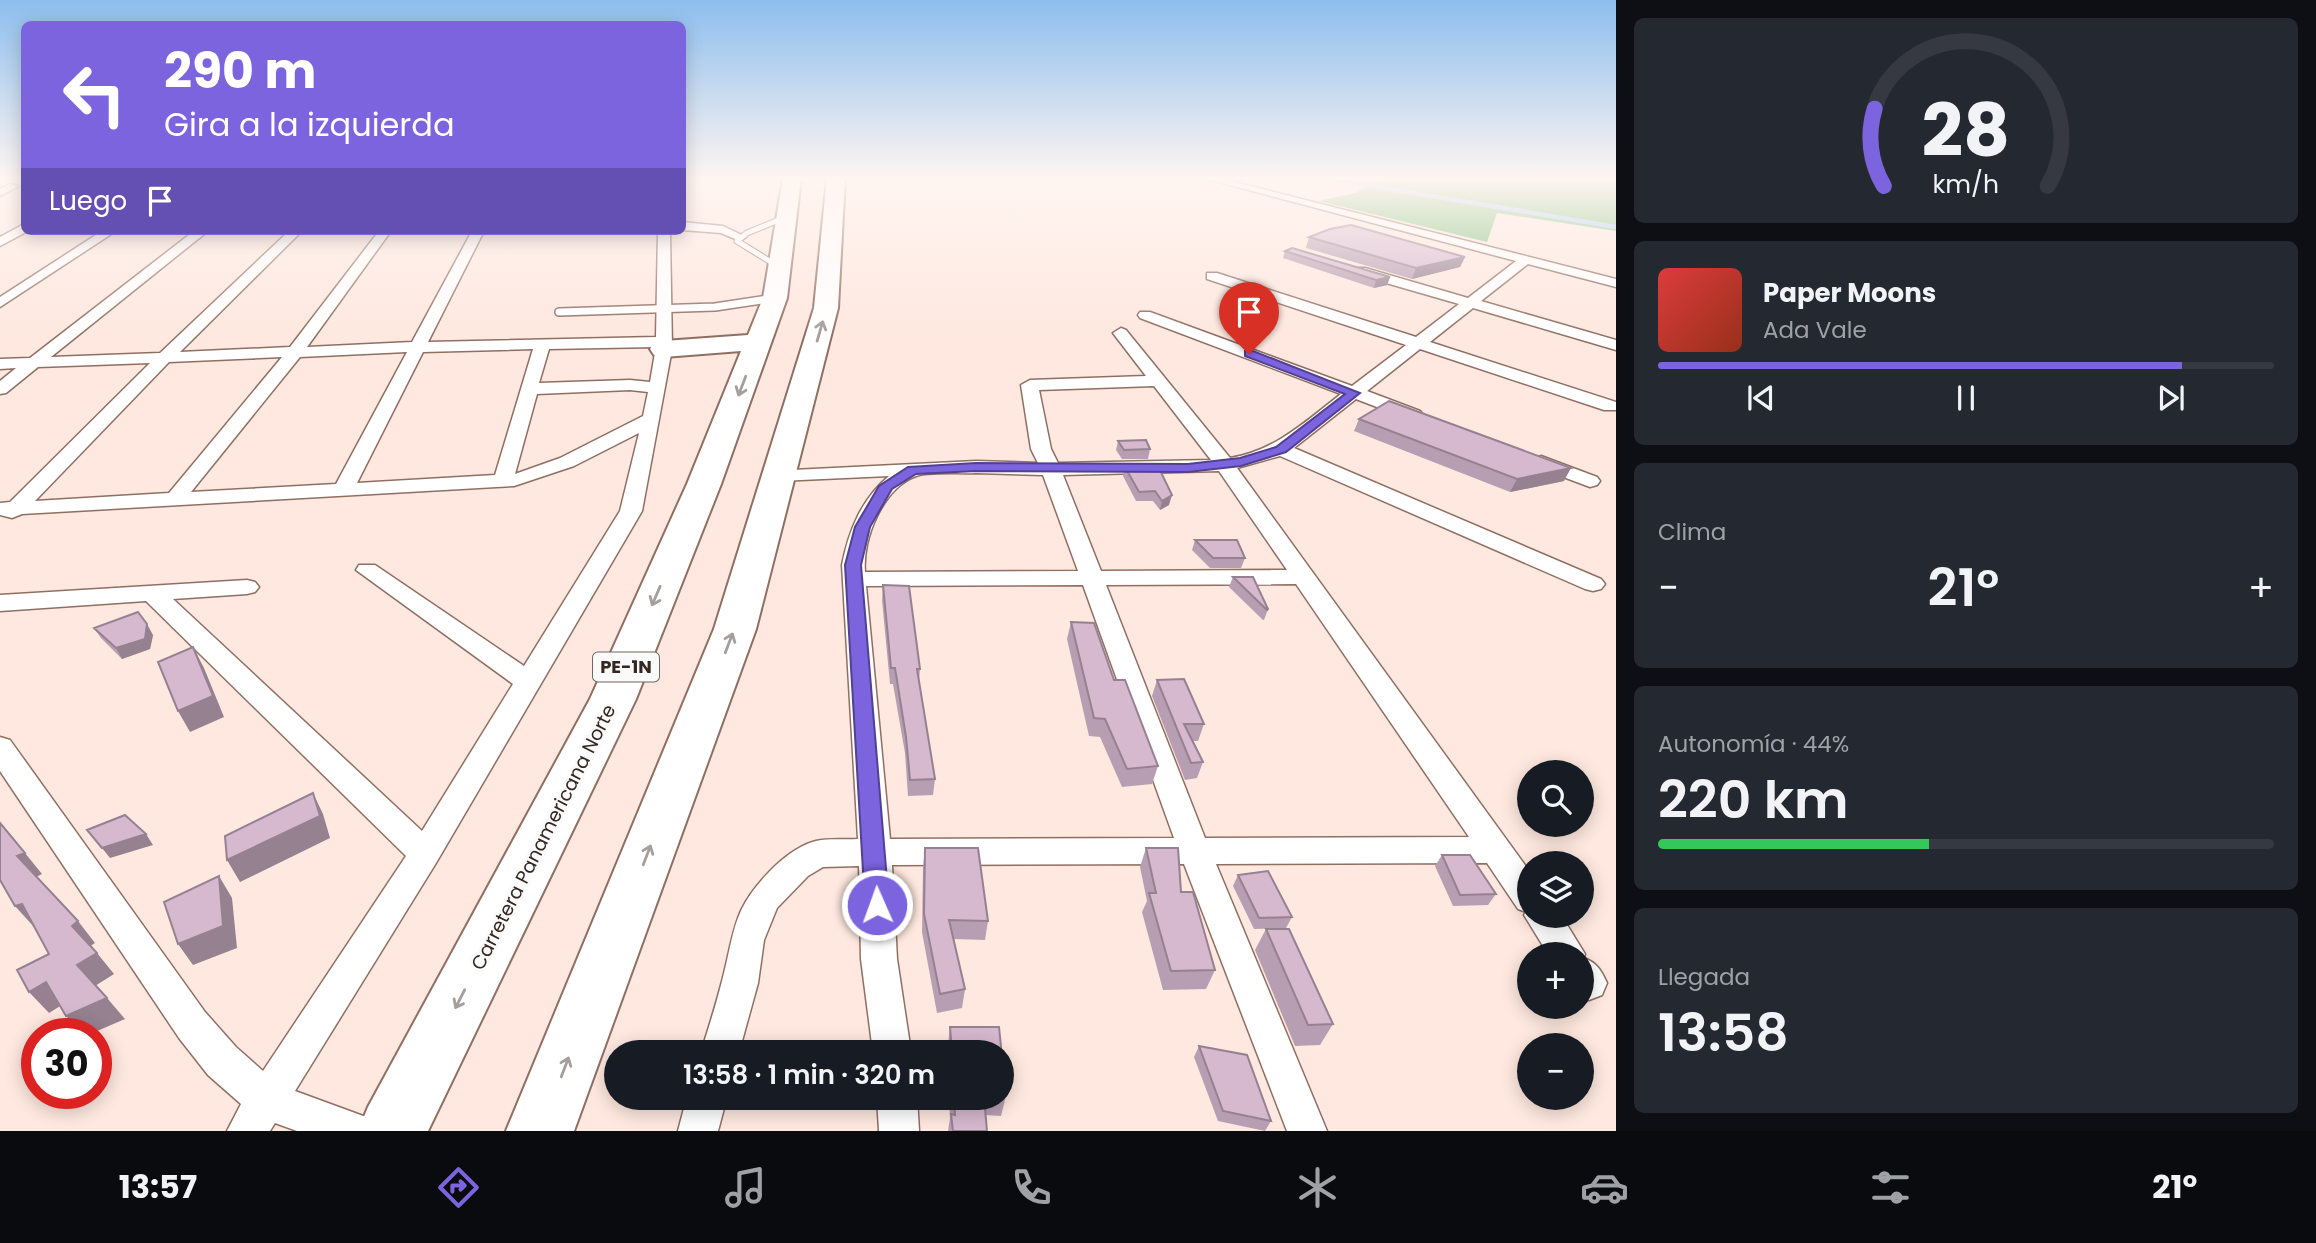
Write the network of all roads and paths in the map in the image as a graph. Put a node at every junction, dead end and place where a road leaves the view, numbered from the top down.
1 (19, 231) edge
2 (725, 231) edge
3 (748, 231) edge
4 (784, 231) edge
5 (832, 231) edge
6 (1413, 231) edge
7 (104, 235) edge
8 (197, 235) edge
9 (292, 235) edge
10 (382, 235) edge
11 (476, 235) edge
12 (664, 235) edge
13 (740, 237) junction
14 (0, 242) edge
15 (1526, 260) junction
16 (1345, 267) edge
17 (1212, 276) dead end
18 (777, 282) junction
19 (1616, 283) edge
20 (0, 303) edge
21 (1471, 303) junction
22 (664, 310) junction
23 (559, 312) dead end
24 (1145, 315) dead end
25 (1121, 333) dead end
26 (760, 342) junction
27 (1415, 343) junction
28 (542, 345) junction
29 (1616, 345) edge
30 (663, 346) junction
31 (418, 347) junction
32 (295, 352) junction
33 (165, 357) junction
34 (33, 362) junction
35 (0, 364) edge
36 (1160, 381) junction
37 (659, 388) junction
38 (0, 389) edge
39 (529, 389) junction
40 (1354, 393) junction
41 (1610, 406) dead end
42 (651, 419) junction
43 (1428, 421) edge
44 (1281, 449) junction
45 (1528, 458) edge
46 (1225, 465) junction
47 (1051, 468) junction
48 (912, 470) junction
49 (779, 475) junction
50 (503, 481) junction
51 (1590, 481) dead end
52 (342, 490) junction
53 (175, 499) junction
54 (8, 508) edge
55 (0, 523) edge
56 (367, 570) dead end
57 (1092, 577) junction
58 (1302, 577) junction
59 (854, 579) junction
60 (1593, 584) dead end
61 (247, 587) dead end
62 (152, 593) junction
63 (0, 603) edge
64 (528, 681) junction
65 (0, 748) edge
66 (1495, 850) junction
67 (875, 852) junction
68 (1195, 852) junction
69 (425, 854) junction
70 (1517, 881) edge
71 (723, 1040) edge
72 (890, 1040) edge
73 (704, 1110) edge
74 (898, 1110) edge
75 (257, 1116) edge
76 (352, 1131) edge
77 (392, 1131) edge
78 (540, 1131) edge
79 (698, 1131) edge
80 (899, 1131) edge
81 (1307, 1131) edge

1 - 14 street
2 - 13 street
3 - 13 lane
4 - 18 highway, Carretera Panamericana Norte / PE-1N
49 -> 5 highway
6 - 15 street
7 - 20 street
8 - 34 street
9 - 33 street
10 - 32 street
11 - 31 street
12 - 22 street
13 - 18 lane
15 - 19 street
15 - 21 street
16 - 21 street
17 - 27 street
18 - 22 lane
18 - 26 highway, Carretera Panamericana Norte / PE-1N
21 - 27 street
21 - 29 street
22 - 23 lane
22 - 30 street
24 - 40 street
25 - 36 street
26 - 30 highway
26 -> 77 highway, Carretera Panamericana Norte / PE-1N
27 - 40 street
27 - 41 street
28 - 30 street
28 - 31 street
28 - 39 street
30 - 37 street
31 - 32 street
31 - 52 street
32 - 33 street
32 - 53 street
33 - 34 street
33 - 54 street
34 - 35 street
34 - 38 street
36 - 46 street
36 - 47 street
37 - 39 street
37 - 42 street
39 - 50 street
40 - 43 street
40 - 44 street
42 - 50 street
42 - 64 street
44 - 46 street
44 - 60 street
45 - 51 street
46 - 47 street
46 - 58 street
47 - 48 street
47 - 57 street
48 - 49 street
48 - 59 street
78 -> 49 highway
50 - 52 street
52 - 53 street
53 - 54 street
54 - 55 street
56 - 64 street
57 - 58 street
57 - 59 street
57 - 68 street
58 - 66 street
59 - 67 street
61 - 62 street
62 - 63 street
62 - 69 street
64 - 69 street
65 - 75 street
66 - 68 street
66 - 70 street
67 - 68 street
67 - 71 street
67 - 72 street
68 - 81 street
69 - 75 street
73 - 79 street
74 - 80 street
75 - 76 street

